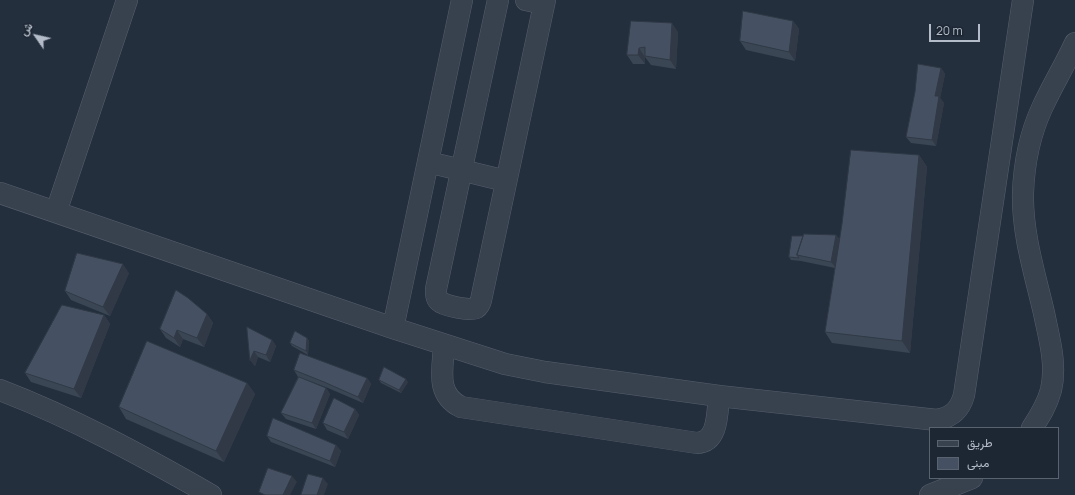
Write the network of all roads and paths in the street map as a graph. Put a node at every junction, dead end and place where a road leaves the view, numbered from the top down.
1 (127, 0) edge
2 (462, 0) edge
3 (498, 0) edge
4 (1023, 0) edge
5 (538, 1) edge
6 (1075, 43) edge
7 (428, 162) junction
8 (461, 170) junction
9 (506, 181) junction
10 (0, 193) edge
11 (56, 212) junction
12 (393, 328) junction
13 (444, 345) junction
14 (0, 390) edge
15 (719, 396) junction
16 (1033, 427) edge
17 (970, 479) edge
18 (211, 495) edge
19 (930, 495) edge

1 - 11 street
2 - 7 street
3 - 8 street
4 - 15 street
5 - 9 street
6 - 16 street
7 - 8 street
7 - 12 street
8 - 9 street
8 - 9 street
10 - 11 street
11 - 12 street
12 - 13 street
13 - 15 street
13 - 15 street
14 - 18 street
17 - 19 street

